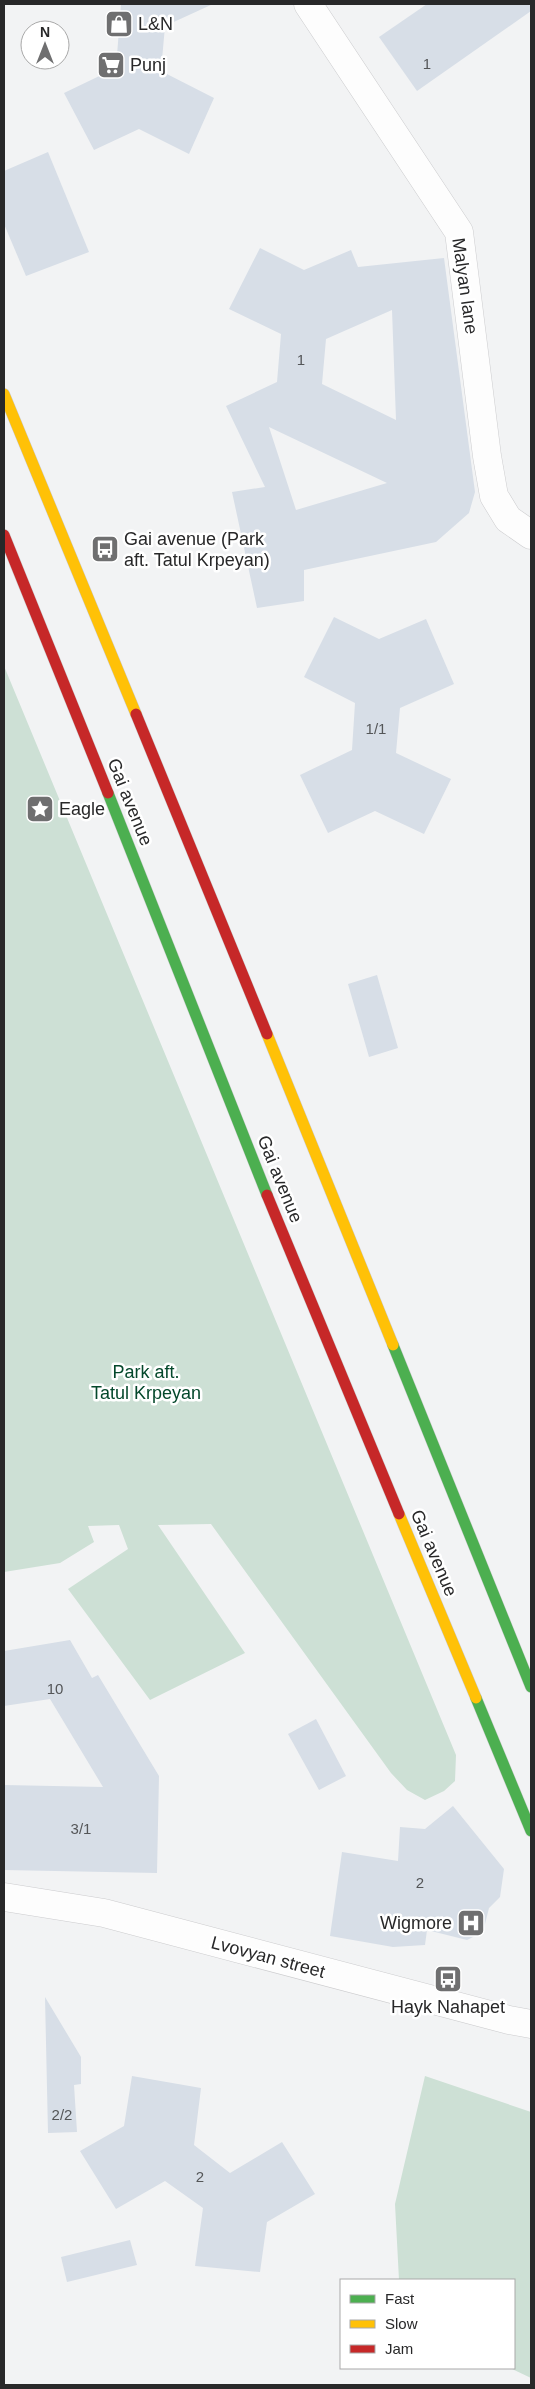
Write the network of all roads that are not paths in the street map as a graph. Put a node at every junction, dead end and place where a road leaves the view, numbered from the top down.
1 (308, 4) edge
2 (4, 394) edge
3 (4, 535) edge
4 (531, 535) edge
5 (531, 1687) edge
6 (531, 1831) edge
7 (4, 1897) edge
8 (531, 2024) edge

1 - 4 street, Malyan lane
2 - 5 main road
3 - 6 main road, Gai avenue
7 - 8 street, Lvovyan street

